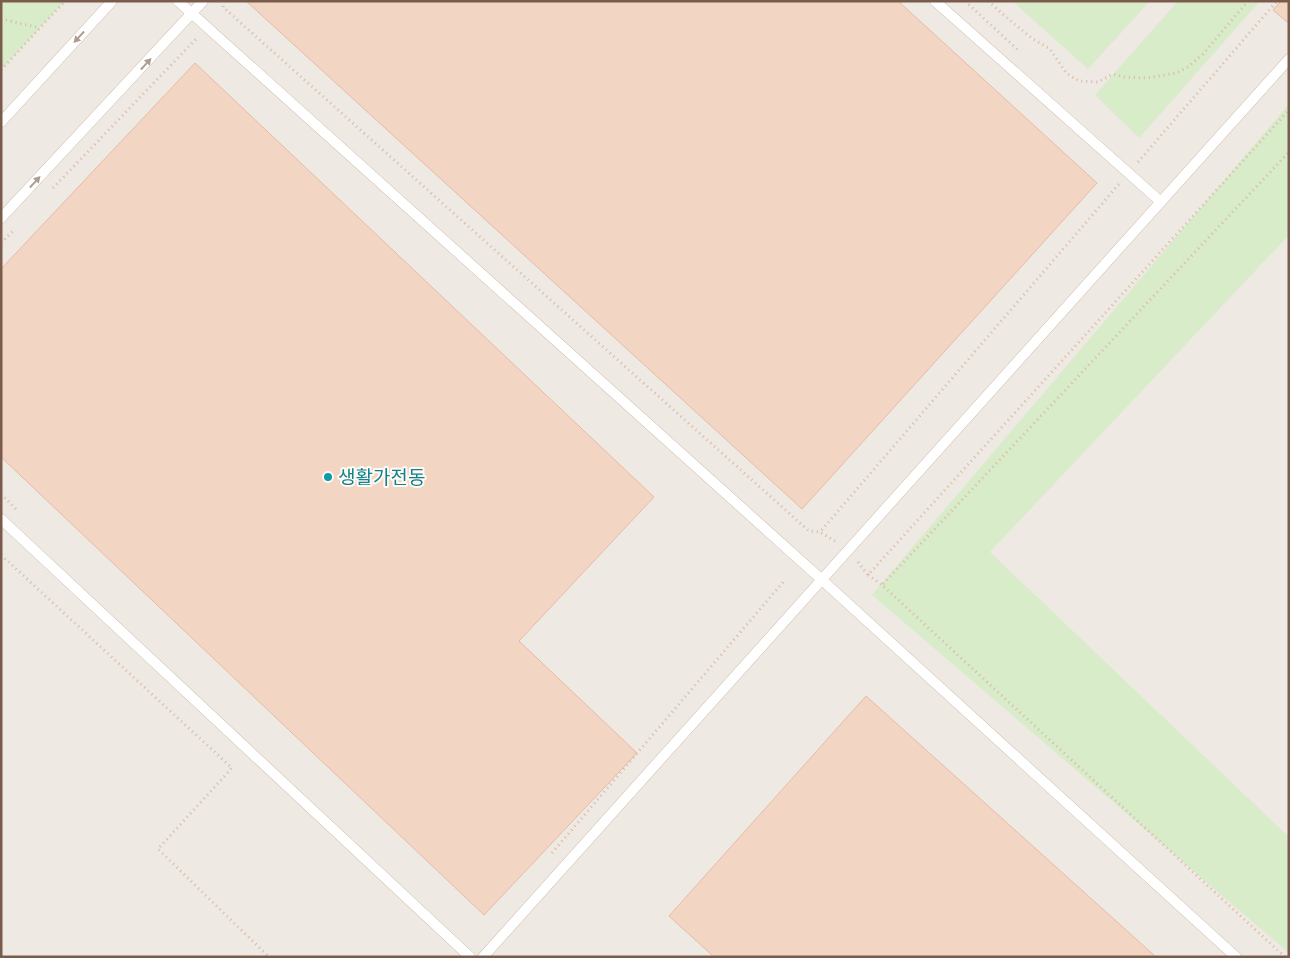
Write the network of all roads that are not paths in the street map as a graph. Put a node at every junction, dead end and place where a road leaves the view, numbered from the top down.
1 (112, 1) edge
2 (178, 1) edge
3 (203, 1) edge
4 (935, 1) edge
5 (192, 14) junction
6 (1289, 58) edge
7 (1, 122) edge
8 (1161, 202) junction
9 (1, 218) edge
10 (1, 519) edge
11 (821, 579) junction
12 (470, 957) edge
13 (483, 957) edge
14 (1236, 957) edge

1 -> 7 lane
2 - 5 lane
3 - 5 lane
4 - 8 lane
9 -> 5 lane
5 - 11 lane
6 - 8 lane
8 - 11 lane
10 - 12 lane
11 - 13 lane
11 - 14 lane

